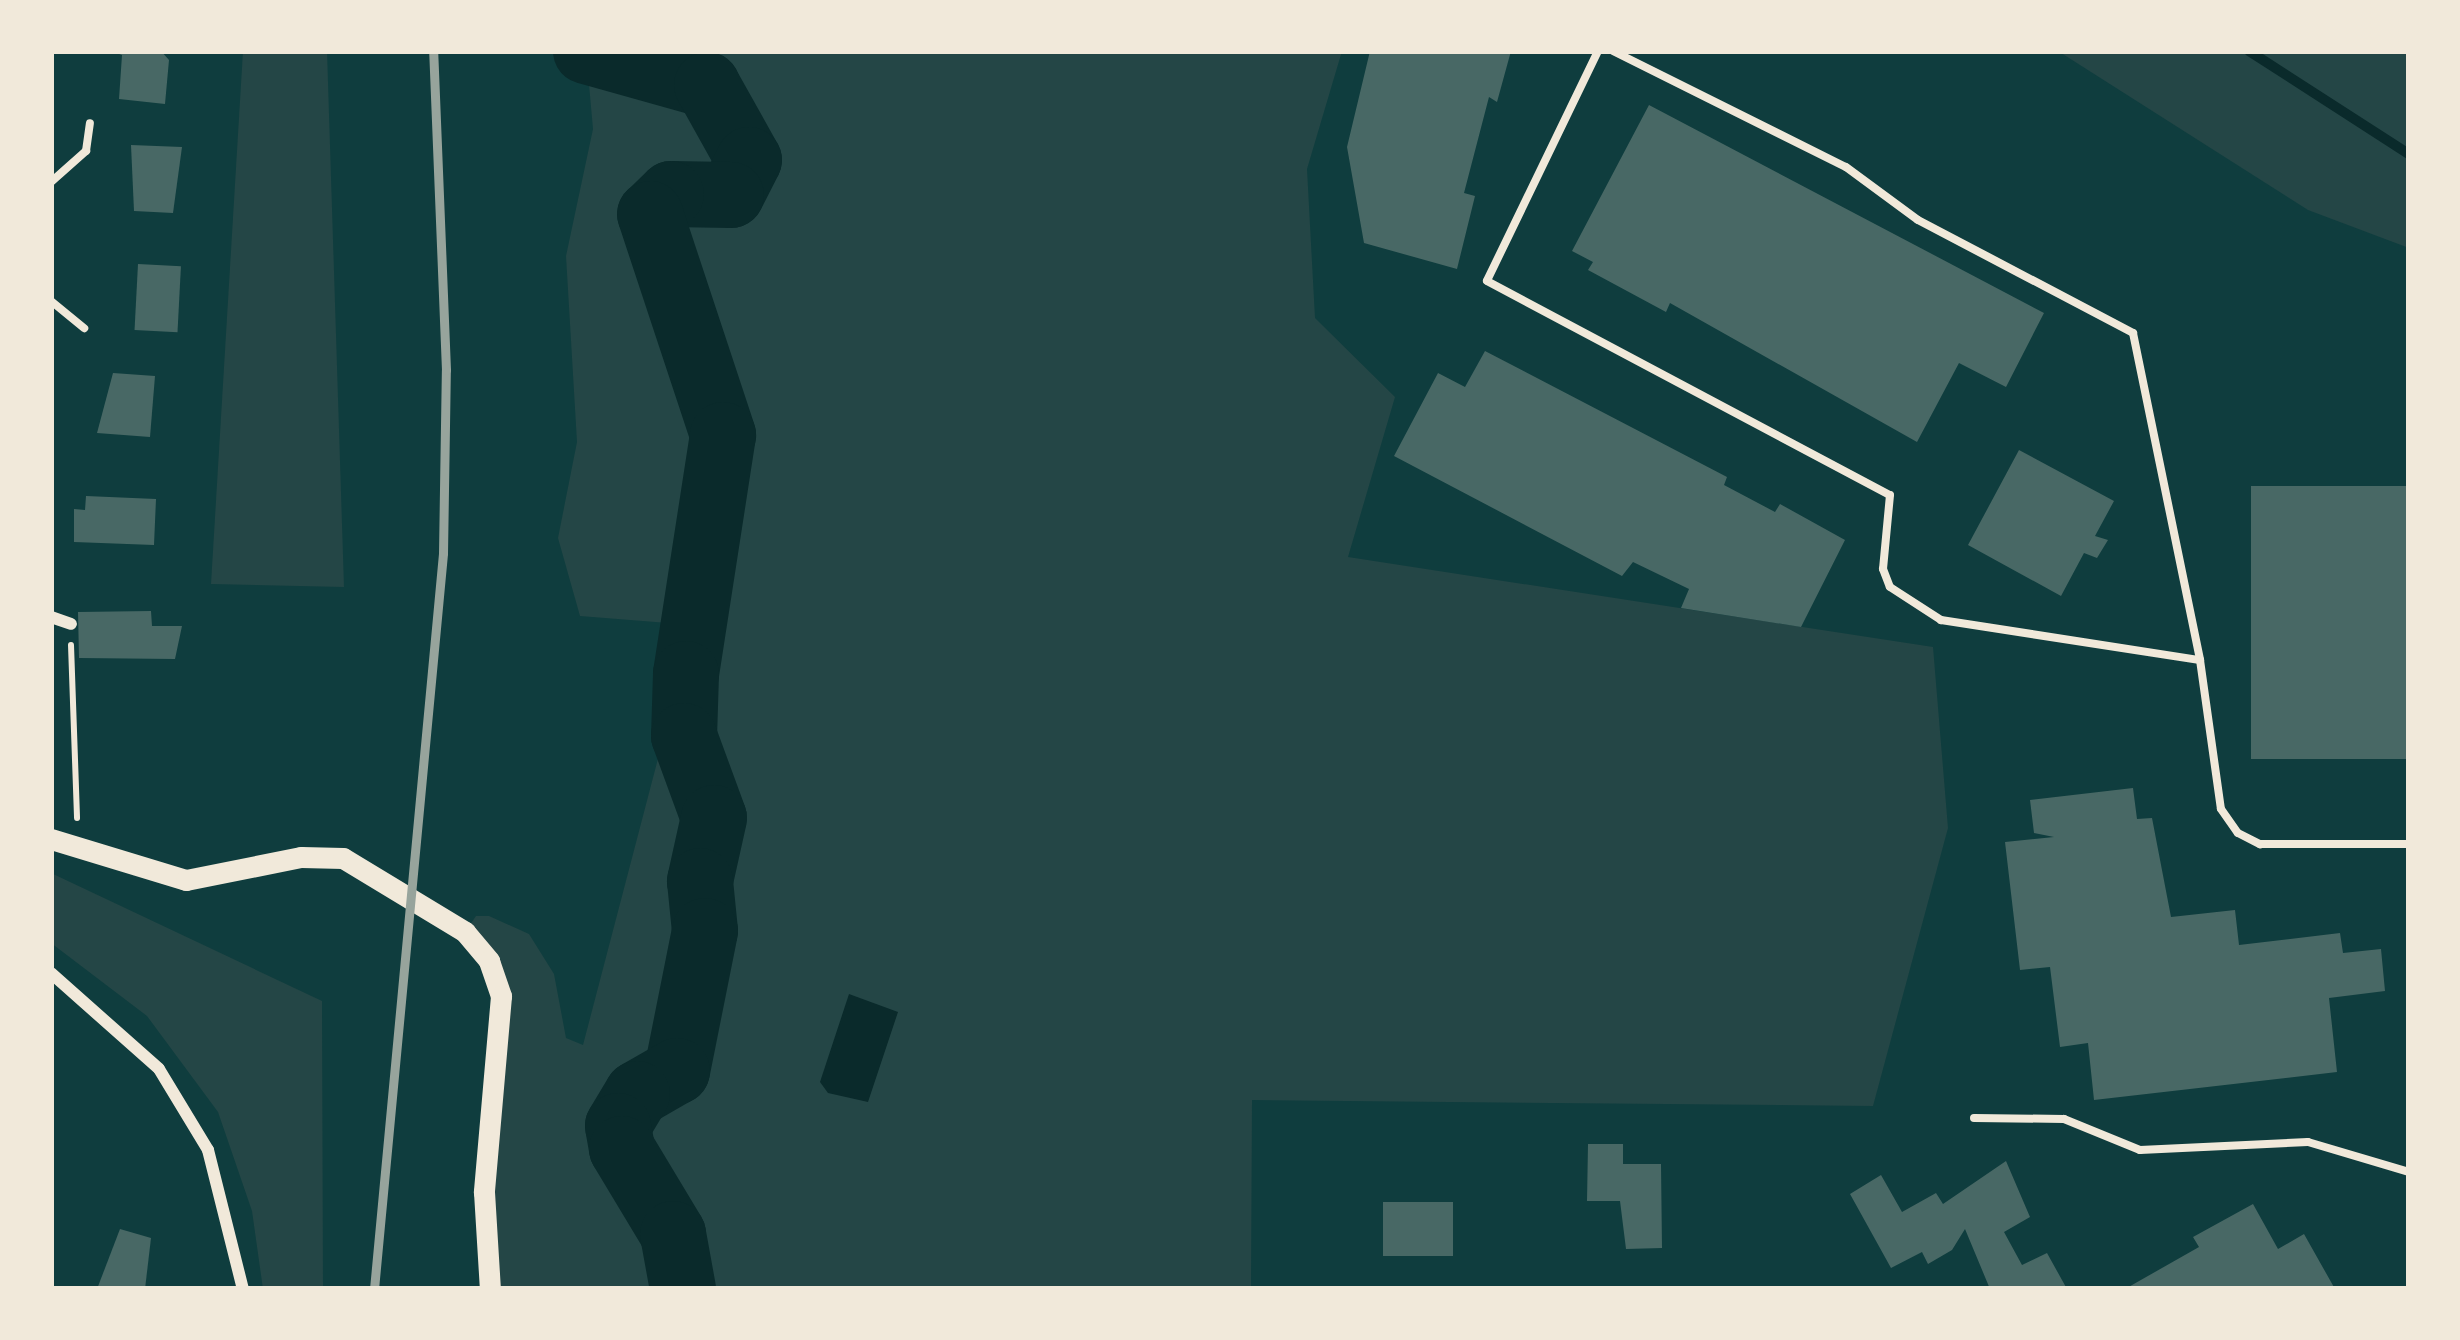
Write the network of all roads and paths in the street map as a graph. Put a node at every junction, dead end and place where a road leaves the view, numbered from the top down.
1 (1598, 51) edge
2 (1613, 51) edge
3 (90, 123) dead end
4 (51, 182) edge
5 (51, 301) edge
6 (84, 328) dead end
7 (51, 617) edge
8 (70, 624) joint
9 (2200, 660) junction
10 (51, 839) edge
11 (2409, 844) edge
12 (78, 850) junction
13 (51, 973) edge
14 (1974, 1118) dead end
15 (2409, 1172) edge
16 (243, 1289) edge
17 (490, 1289) edge

1 - 9 lane
2 - 9 lane
3 - 4 lane
5 - 6 lane
7 - 8 street
8 - 12 path
9 - 11 lane
10 - 12 street
12 - 17 street
13 - 16 street
14 - 15 lane

